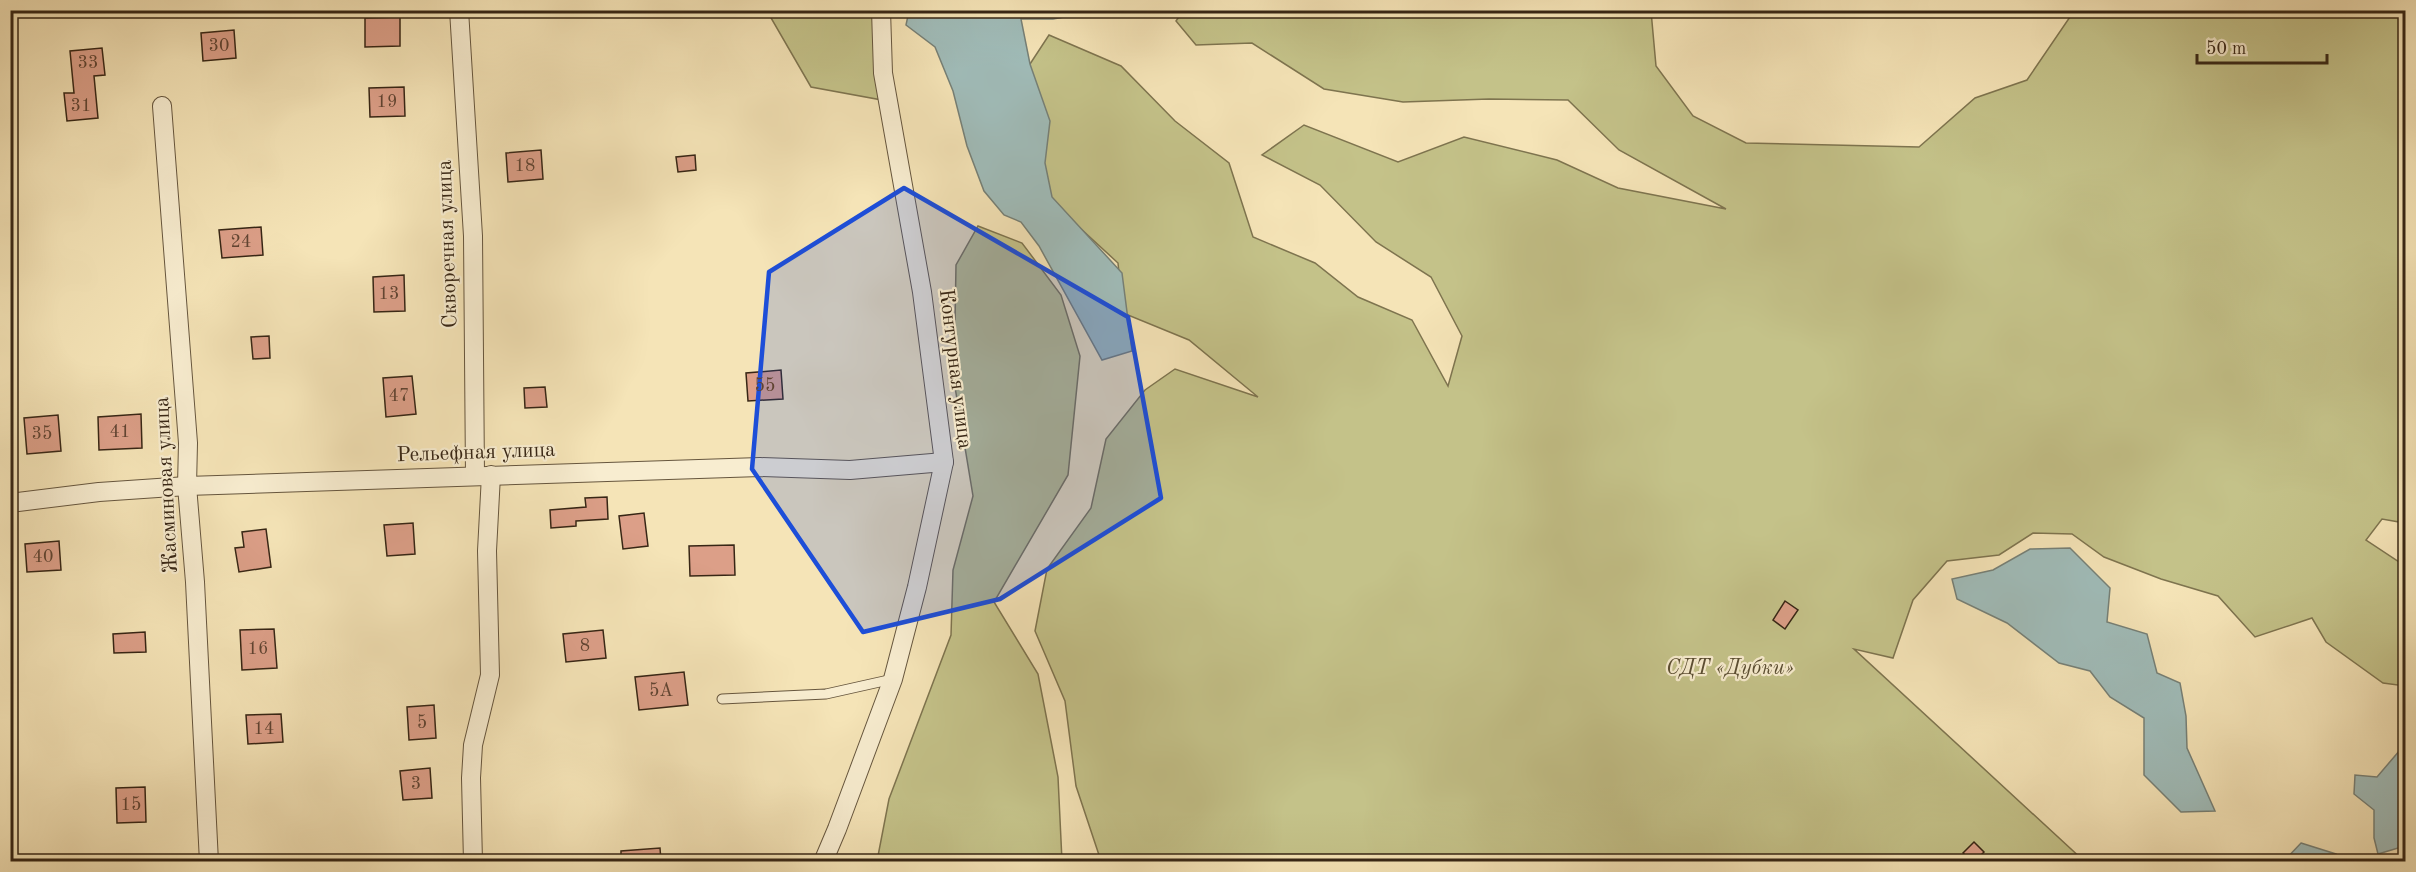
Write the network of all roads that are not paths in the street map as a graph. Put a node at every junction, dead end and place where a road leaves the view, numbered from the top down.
1 (459, 10) edge
2 (881, 10) edge
3 (162, 106) dead end
4 (944, 462) junction
5 (483, 476) junction
6 (187, 486) junction
7 (10, 503) edge
8 (893, 679) junction
9 (722, 699) dead end
10 (209, 861) edge
11 (473, 861) edge
12 (823, 861) edge

1 - 5 street, Скворечная улица
2 - 4 street, Контурная улица
3 - 6 street, Жасминовая улица
4 - 5 street, Рельефная улица
4 - 8 street, Контурная улица
5 - 6 street, Рельефная улица
5 - 11 street, Скворечная улица
6 - 7 street, Рельефная улица
6 - 10 street, Жасминовая улица
8 - 9 lane
8 - 12 street, Контурная улица

